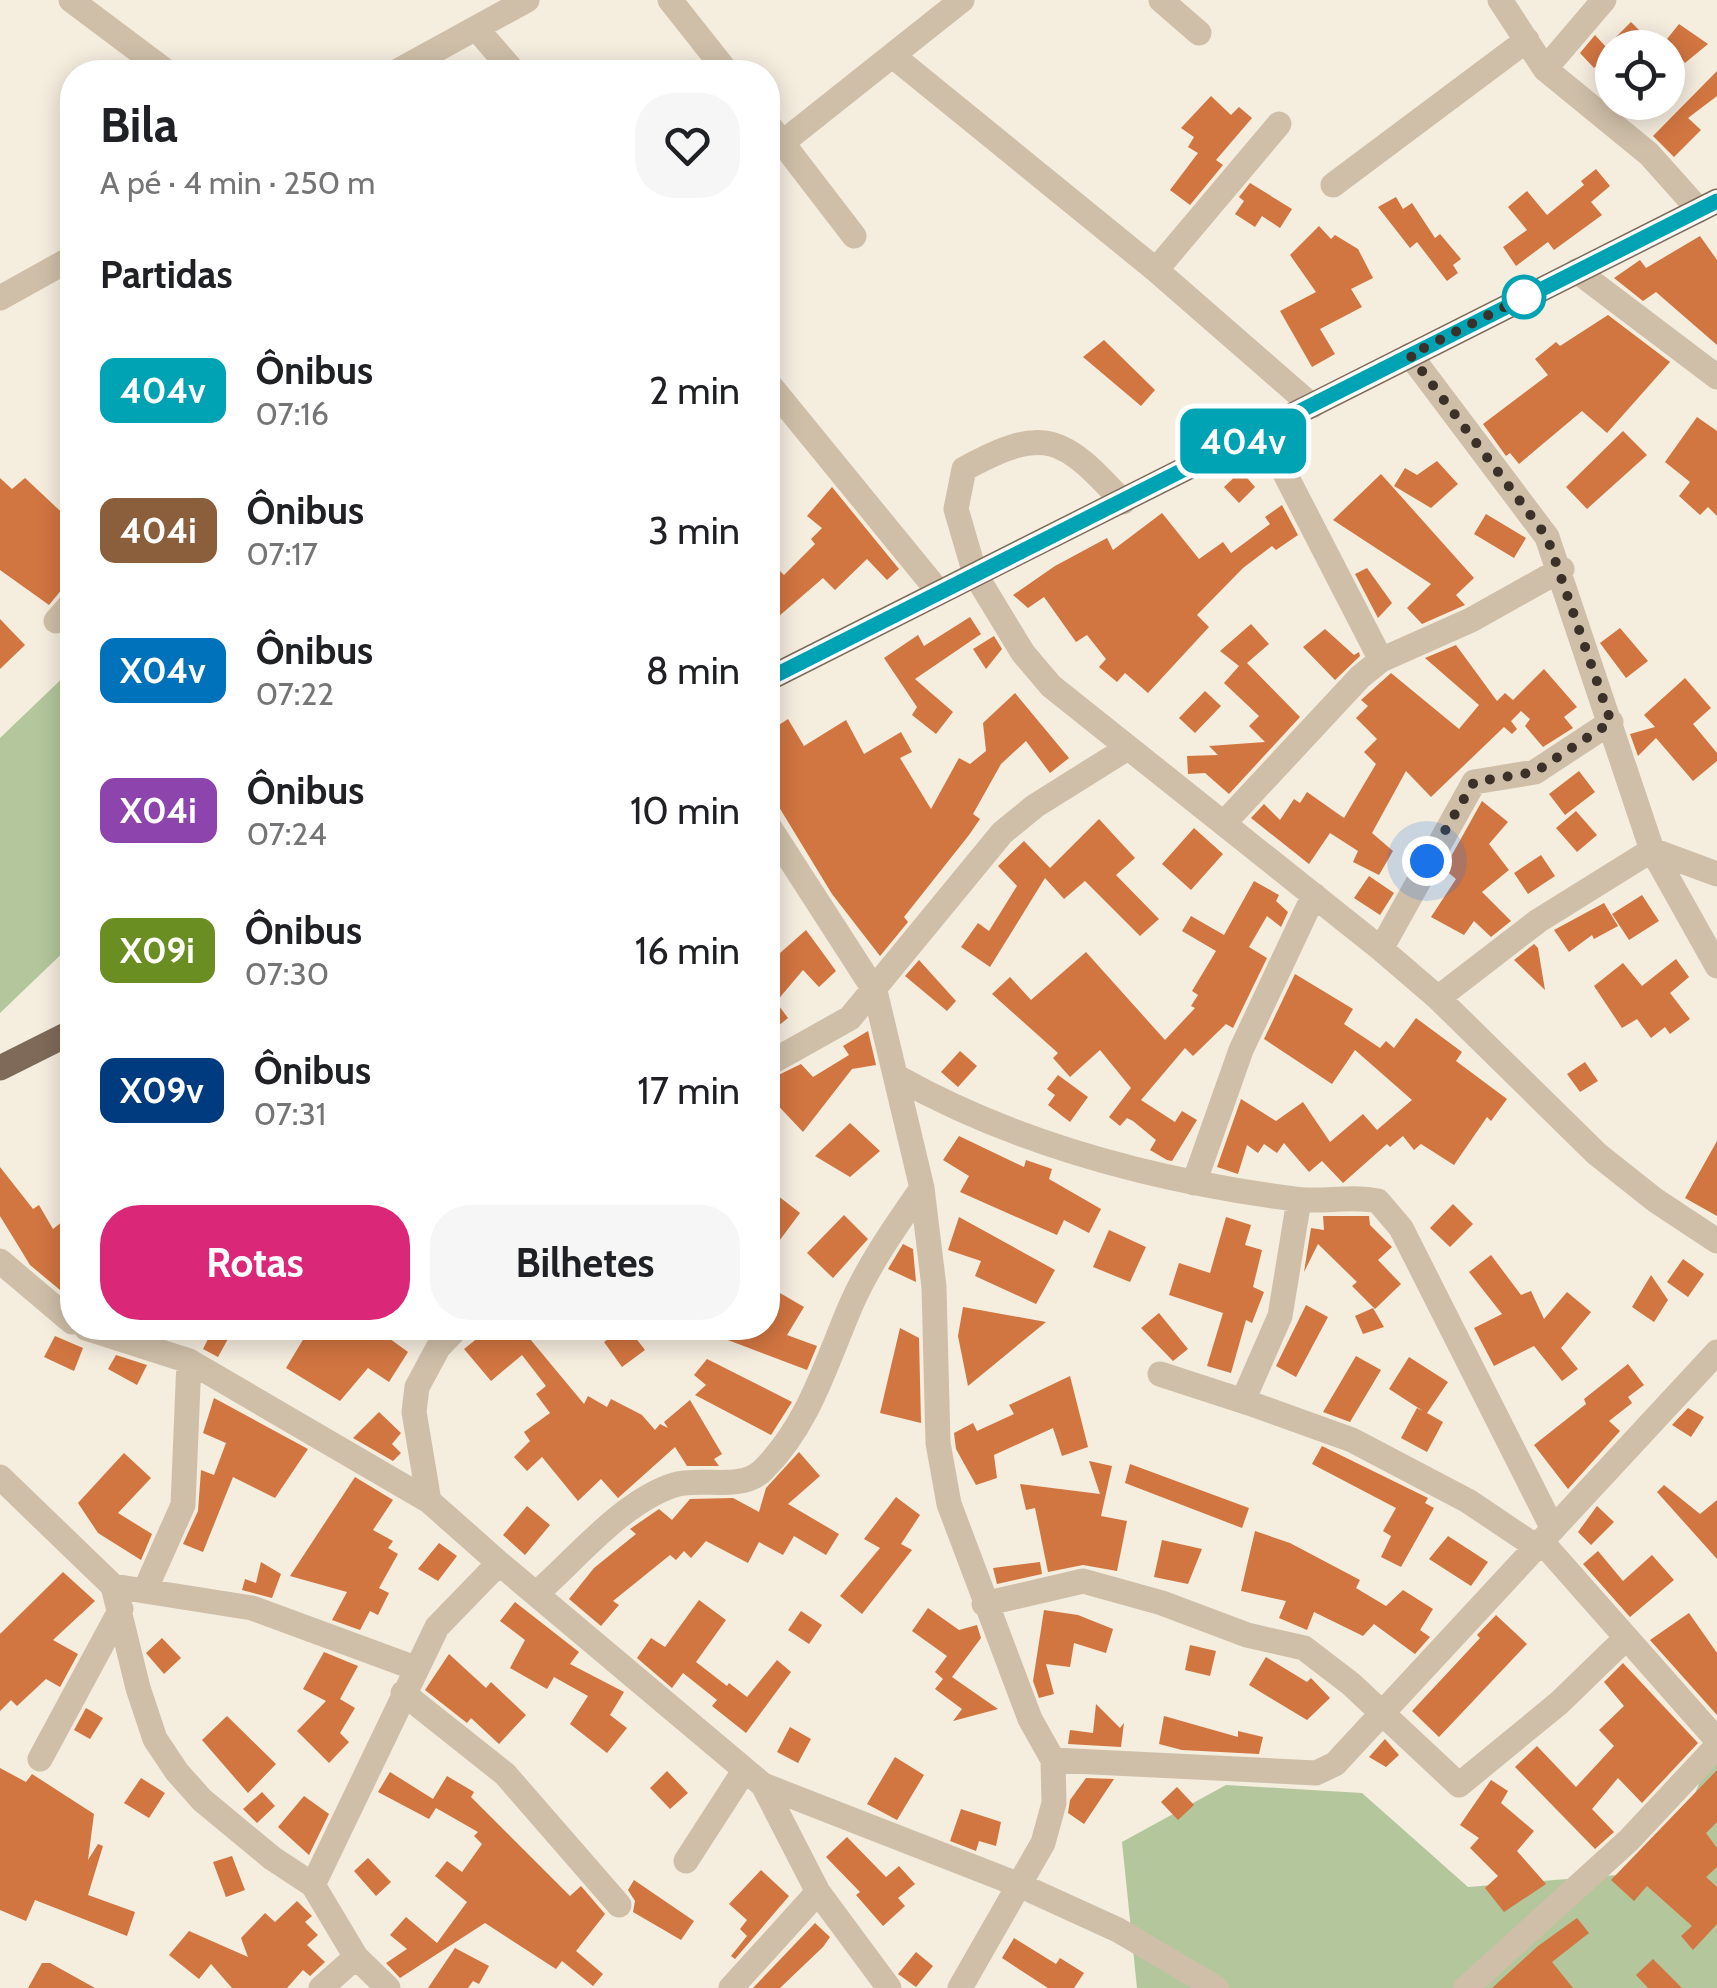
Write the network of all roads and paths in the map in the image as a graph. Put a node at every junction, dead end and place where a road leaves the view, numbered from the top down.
1 (71, 0) edge
2 (527, 0) edge
3 (670, 0) edge
4 (962, 0) edge
5 (1160, 0) edge
6 (1500, 0) edge
7 (1604, 0) edge
8 (476, 28) junction
9 (1200, 33) dead end
10 (1527, 40) junction
11 (892, 56) junction
12 (151, 60) edge
13 (418, 60) edge
14 (504, 60) edge
15 (718, 60) edge
16 (1545, 69) junction
17 (1279, 124) dead end
18 (780, 131) edge
19 (780, 140) edge
20 (1333, 185) dead end
21 (1708, 205) edge
22 (854, 236) dead end
23 (60, 265) edge
24 (1156, 270) junction
25 (1578, 271) junction
26 (0, 298) edge
27 (1410, 355) junction
28 (1717, 378) edge
29 (780, 398) edge
30 (1312, 406) junction
31 (1263, 431) junction
32 (1123, 502) junction
33 (1562, 569) junction
34 (974, 574) junction
35 (938, 591) junction
36 (1381, 660) junction
37 (780, 673) edge
38 (1611, 722) junction
39 (1126, 750) junction
40 (1225, 822) junction
41 (780, 844) edge
42 (1652, 850) junction
43 (1717, 874) edge
44 (1314, 894) junction
45 (1381, 949) junction
46 (1717, 966) edge
47 (875, 991) junction
48 (1438, 998) junction
49 (60, 1038) edge
50 (780, 1057) edge
51 (0, 1068) edge
52 (898, 1077) junction
53 (1194, 1182) junction
54 (922, 1188) junction
55 (1299, 1200) junction
56 (1717, 1241) edge
57 (0, 1262) edge
58 (60, 1312) edge
59 (123, 1340) edge
60 (446, 1340) edge
61 (1717, 1352) edge
62 (189, 1361) junction
63 (1160, 1374) dead end
64 (1249, 1403) junction
65 (0, 1477) edge
66 (429, 1501) junction
67 (1543, 1538) junction
68 (499, 1564) junction
69 (146, 1588) junction
70 (537, 1593) junction
71 (117, 1597) junction
72 (984, 1604) junction
73 (1624, 1640) junction
74 (414, 1668) junction
75 (402, 1693) junction
76 (1384, 1714) junction
77 (1717, 1743) edge
78 (40, 1759) dead end
79 (1053, 1760) junction
80 (754, 1778) junction
81 (686, 1861) dead end
82 (1017, 1884) junction
83 (314, 1885) junction
84 (818, 1892) junction
85 (619, 1905) dead end
86 (356, 1957) junction
87 (321, 1988) edge
88 (388, 1988) edge
89 (731, 1988) edge
90 (889, 1988) edge
91 (960, 1988) edge
92 (1216, 1988) edge
93 (1466, 1988) edge

1 - 12 street
2 - 8 street
3 - 15 street
4 - 11 street
5 - 9 street
6 - 10 street
7 - 16 street
8 - 13 street
8 - 14 street
10 - 16 street
10 - 20 street
11 - 18 street
11 - 24 street
16 - 21 street
17 - 24 street
19 - 22 street
21 - 25 main road
23 - 26 street
24 - 30 street
25 - 27 main road
25 - 28 street
27 - 30 main road
27 - 33 street
29 - 35 street
30 - 31 main road
31 - 32 main road
31 - 36 street
32 - 34 main road
32 - 34 street
33 - 36 street
33 - 38 street
34 - 35 main road
34 - 39 street
35 - 37 main road
36 - 40 street
38 - 42 street
38 - 45 street
39 - 40 street
39 - 47 street
40 - 44 street
41 - 47 street
42 - 43 street
42 - 46 street
42 - 48 street
44 - 45 street
44 - 53 street
45 - 48 street
47 - 50 street
47 - 52 street
48 - 56 street
49 - 51 main road
52 - 53 street
52 - 54 street
53 - 55 street
54 - 70 street
54 - 72 street
55 - 64 street
55 - 67 street
57 - 58 street
59 - 62 street
60 - 66 street
61 - 67 street
62 - 66 street
62 - 69 street
63 - 64 street
64 - 67 street
65 - 71 street
66 - 68 street
67 - 73 street
67 - 76 street
68 - 70 street
68 - 74 street
69 - 71 street
69 - 74 street
70 - 80 street
71 - 78 street
71 - 83 street
72 - 76 street
72 - 79 street
73 - 76 street
73 - 77 street
74 - 75 street
75 - 83 street
75 - 85 street
76 - 79 street
77 - 93 street
79 - 82 street
80 - 81 street
80 - 82 street
80 - 84 street
82 - 91 street
82 - 92 street
83 - 86 street
84 - 89 street
84 - 90 street
86 - 87 street
86 - 88 street

